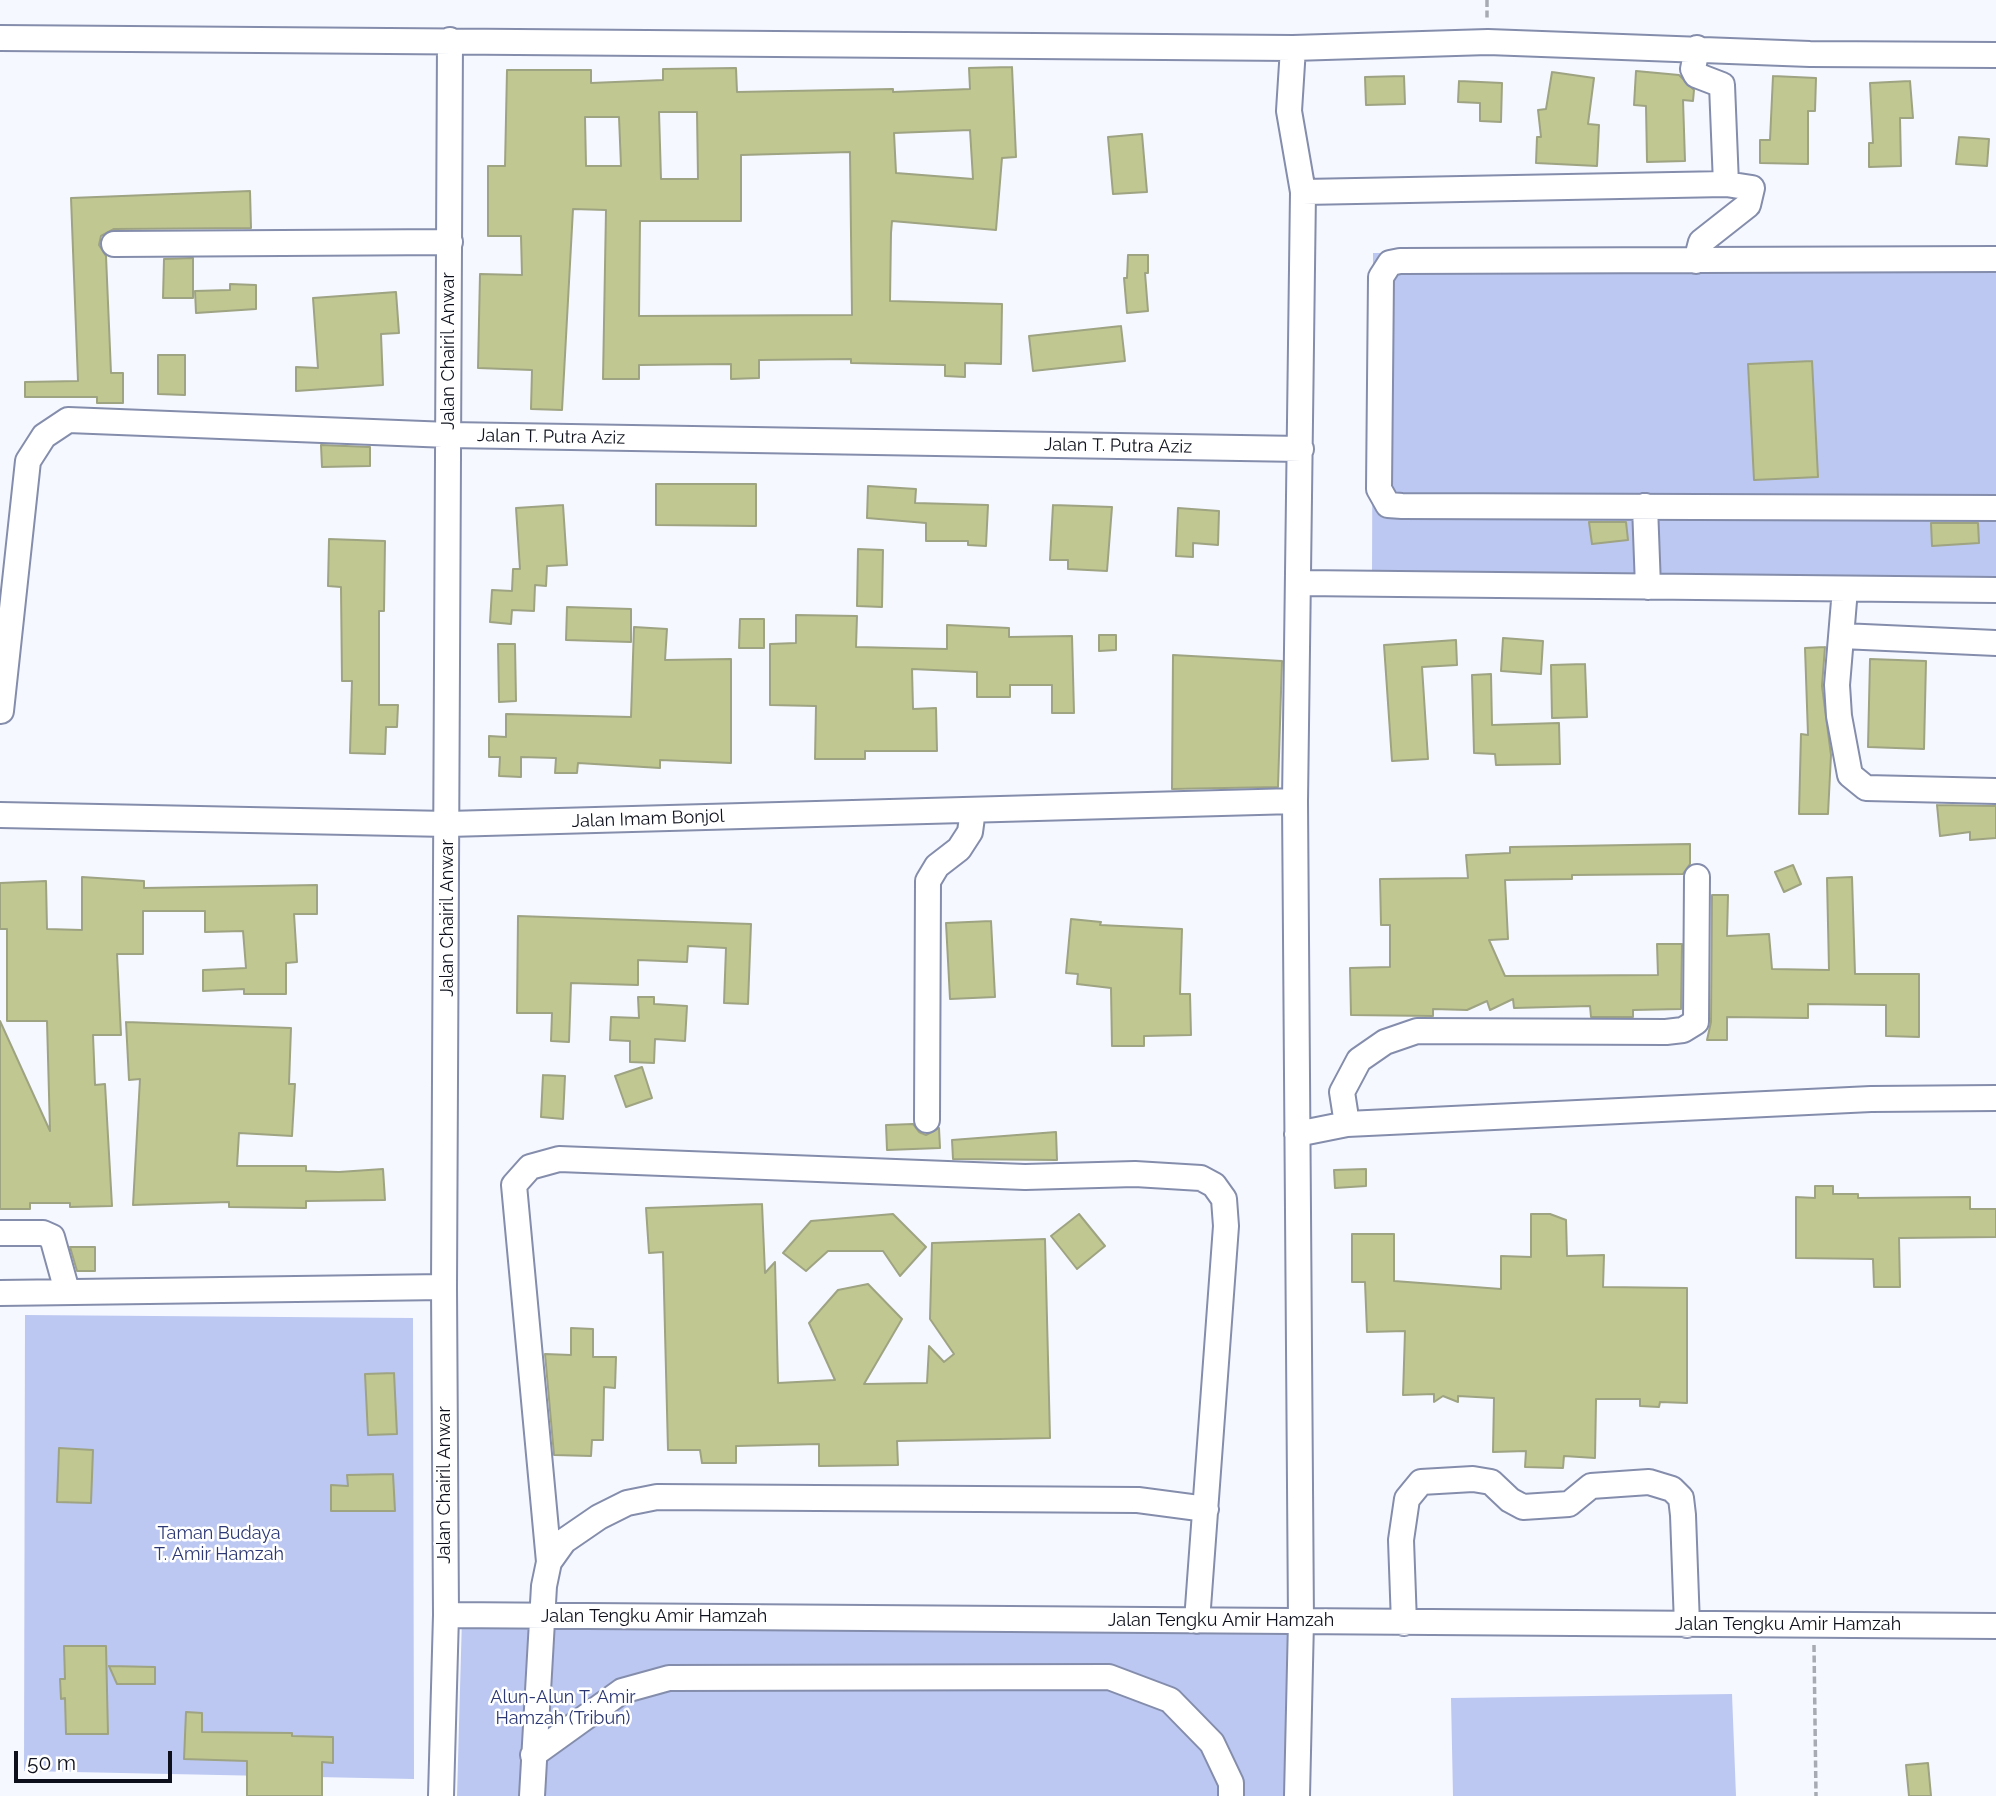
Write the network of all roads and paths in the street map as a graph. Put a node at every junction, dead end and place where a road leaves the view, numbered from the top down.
1 (0, 38) edge
2 (450, 40) junction
3 (1293, 48) junction
4 (1697, 48) junction
5 (1996, 55) edge
6 (1726, 184) junction
7 (1303, 192) junction
8 (450, 242) junction
9 (114, 244) dead end
10 (1996, 260) edge
11 (1696, 261) junction
12 (449, 435) junction
13 (1301, 449) junction
14 (1645, 506) junction
15 (1996, 508) edge
16 (1300, 583) junction
17 (1648, 587) junction
18 (1846, 589) junction
19 (1996, 590) edge
20 (1842, 636) junction
21 (1996, 643) edge
22 (1, 711) edge
23 (1996, 791) edge
24 (1295, 801) junction
25 (973, 810) junction
26 (0, 816) edge
27 (448, 824) junction
28 (1697, 877) dead end
29 (1996, 1098) edge
30 (927, 1120) dead end
31 (1347, 1124) junction
32 (1297, 1134) junction
33 (0, 1233) edge
34 (444, 1287) junction
35 (67, 1292) junction
36 (0, 1293) edge
37 (1206, 1509) junction
38 (549, 1562) junction
39 (446, 1615) junction
40 (542, 1616) junction
41 (1197, 1621) junction
42 (1301, 1621) junction
43 (1404, 1623) junction
44 (1687, 1625) junction
45 (1814, 1626) junction
46 (1996, 1626) edge
47 (533, 1755) junction
48 (441, 1796) edge
49 (532, 1796) edge
50 (1231, 1796) edge
51 (1297, 1796) edge
52 (1816, 1796) edge

1 - 2 street
2 - 3 street
2 - 8 street, Jalan Chairil Anwar
3 - 4 street
3 - 7 street
4 - 5 street
4 - 6 street
6 - 7 street
6 - 11 street
7 - 13 street
8 - 9 street
8 - 12 street, Jalan Chairil Anwar
10 - 11 street
11 - 14 street
12 - 13 street, Jalan T. Putra Aziz
12 - 22 street, Jalan T. Putra Aziz
12 - 27 street, Jalan Chairil Anwar
13 - 16 street
14 - 15 street
14 - 17 street
16 - 17 street
16 - 24 street
17 - 18 street
18 - 19 street
18 - 20 street
20 - 21 street
20 - 23 street
24 - 25 street, Jalan Imam Bonjol
24 - 32 street
25 - 27 street, Jalan Imam Bonjol
25 - 30 street
26 - 27 street, Jalan Imam Bonjol
27 - 34 street, Jalan Chairil Anwar
28 - 31 street
29 - 31 street
31 - 32 street
32 - 42 street
33 - 35 street
34 - 35 street
34 - 39 street, Jalan Chairil Anwar
35 - 36 street
37 - 38 street
37 - 38 street
37 - 41 street
38 - 40 street
39 - 40 street, Jalan Tengku Amir Hamzah
39 - 48 street, Jalan Chairil Anwar
40 - 41 street, Jalan Tengku Amir Hamzah
40 - 47 street
41 - 42 street, Jalan Tengku Amir Hamzah
42 - 43 street, Jalan Tengku Amir Hamzah
42 - 51 street
43 - 44 street, Jalan Tengku Amir Hamzah
43 - 44 street
44 - 45 street, Jalan Tengku Amir Hamzah
45 - 46 street, Jalan Tengku Amir Hamzah
45 - 52 path
47 - 49 street
47 - 50 street

